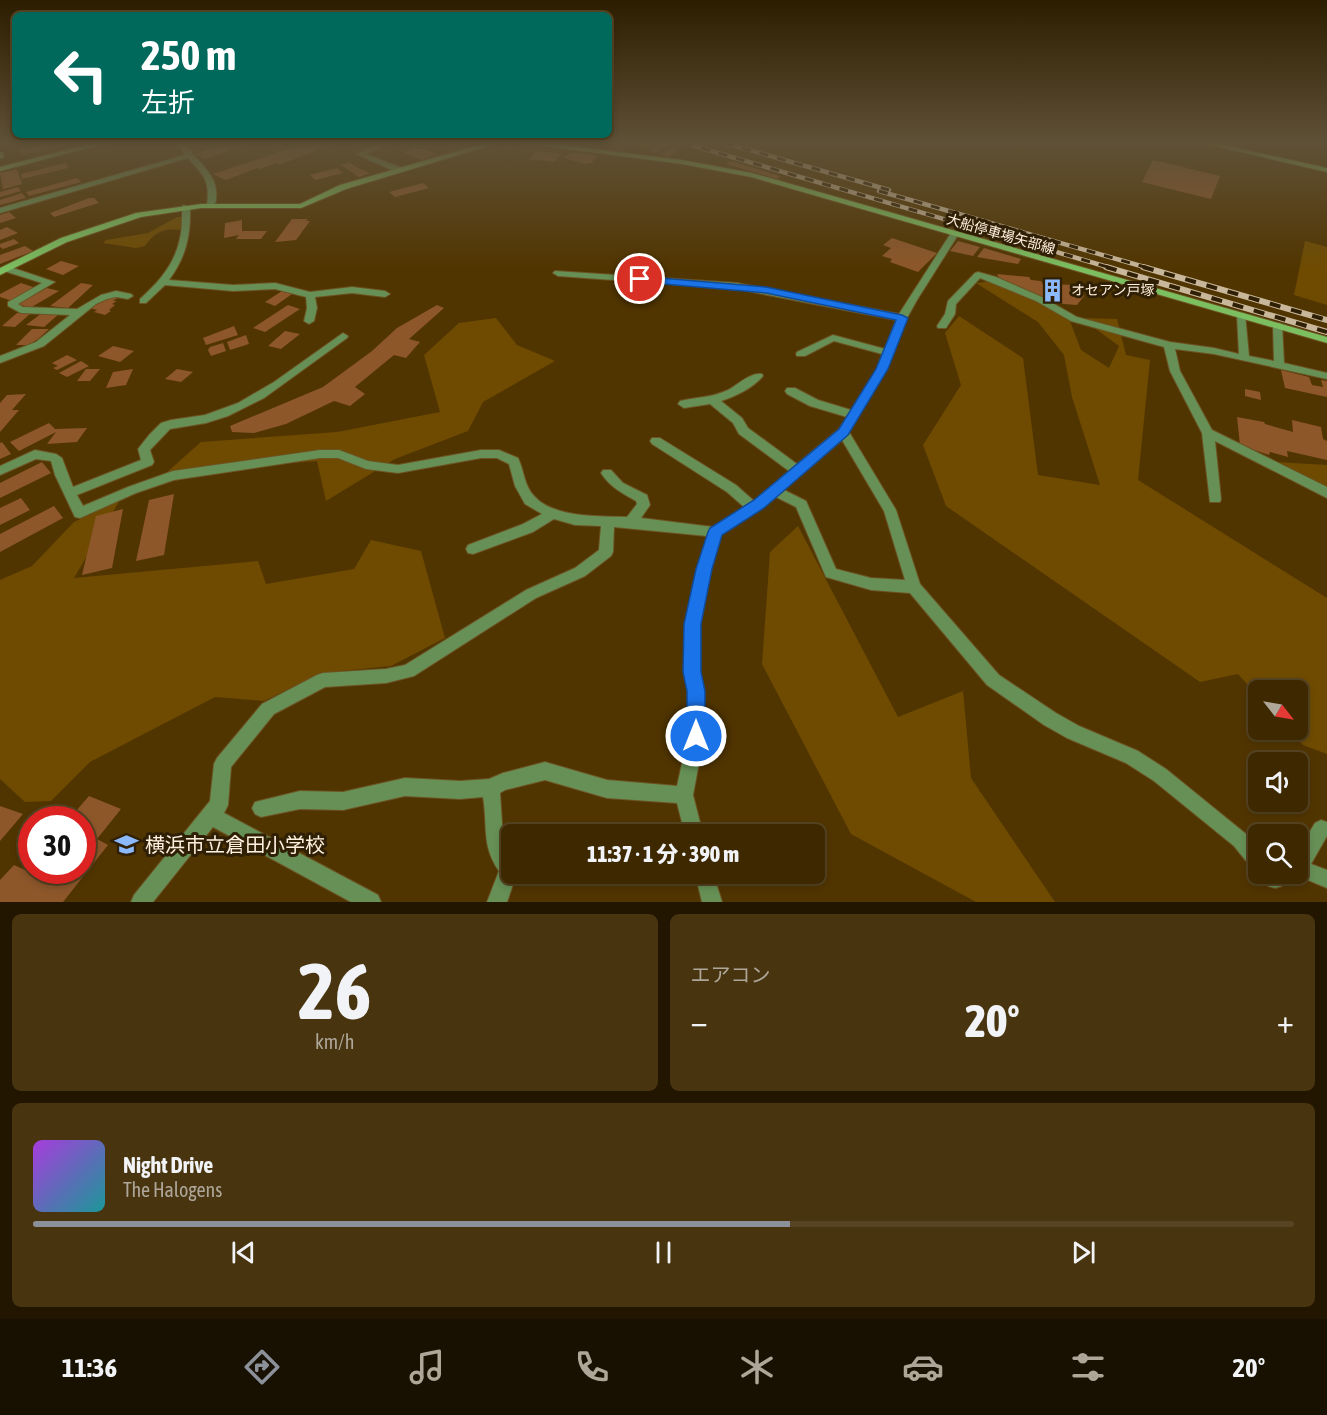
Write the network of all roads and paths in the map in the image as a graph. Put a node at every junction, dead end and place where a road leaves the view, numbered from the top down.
1 (89, 185) edge
2 (213, 185) edge
3 (350, 185) edge
4 (781, 185) edge
5 (211, 206) junction
6 (186, 207) junction
7 (0, 211) edge
8 (954, 235) junction
9 (4, 271) edge
10 (558, 273) dead end
11 (164, 282) junction
12 (310, 294) junction
13 (385, 294) dead end
14 (128, 296) dead end
15 (143, 301) dead end
16 (78, 312) junction
17 (1242, 316) junction
18 (902, 318) junction
19 (309, 321) dead end
20 (942, 326) dead end
21 (1278, 326) junction
22 (343, 336) dead end
23 (1327, 340) edge
24 (1169, 345) junction
25 (889, 353) junction
26 (801, 354) dead end
27 (1244, 358) junction
28 (0, 360) edge
29 (1279, 366) junction
30 (758, 376) dead end
31 (1327, 376) edge
32 (791, 391) dead end
33 (714, 401) junction
34 (684, 404) dead end
35 (854, 415) junction
36 (843, 432) junction
37 (1208, 433) junction
38 (656, 441) dead end
39 (0, 471) edge
40 (798, 471) junction
41 (607, 473) dead end
42 (776, 491) junction
43 (70, 493) junction
44 (1327, 493) edge
45 (1215, 499) dead end
46 (753, 508) junction
47 (552, 514) junction
48 (608, 520) junction
49 (630, 522) junction
50 (715, 532) junction
51 (473, 549) dead end
52 (915, 588) junction
53 (490, 788) junction
54 (684, 795) junction
55 (261, 808) dead end
56 (210, 816) junction
57 (691, 824) edge
58 (1321, 829) dead end
59 (1240, 840) junction
60 (1248, 844) edge
61 (1248, 849) edge
62 (1327, 879) edge
63 (707, 884) edge
64 (141, 902) edge
65 (371, 902) edge
66 (496, 902) edge
67 (712, 902) edge

1 - 7 street
2 - 5 street
3 - 5 main road
4 - 8 main road, 大船停車場矢部線
5 - 6 main road
6 - 9 main road
6 - 11 street
8 - 17 main road, 大船停車場矢部線
8 - 18 street
9 - 16 street
10 - 18 street
11 - 12 street
11 - 15 street
12 - 13 street
12 - 19 street
14 - 16 street
16 - 28 street
17 - 21 main road, 大船停車場矢部線
17 - 27 street
18 - 25 street
20 - 24 street
21 - 23 main road, 大船停車場矢部線
21 - 29 street
22 - 43 street
24 - 27 street
24 - 37 street
25 - 26 street
25 - 35 street
27 - 29 street
29 - 31 street
30 - 33 street
32 - 35 street
33 - 34 street
33 - 40 street
35 - 36 street
36 - 40 street
36 - 52 street
37 - 44 street
37 - 45 street
38 - 46 street
39 - 43 street
40 - 42 street
41 - 49 street
42 - 46 street
42 - 52 street
43 - 47 street
46 - 50 street
47 - 48 street
47 - 51 street
48 - 49 street
48 - 56 street
49 - 50 street
50 - 54 street
52 - 59 street
53 - 54 street
53 - 55 street
53 - 66 street
54 - 57 street
56 - 64 street
56 - 65 street
58 - 62 street
59 - 60 street
59 - 61 street
63 - 67 street

